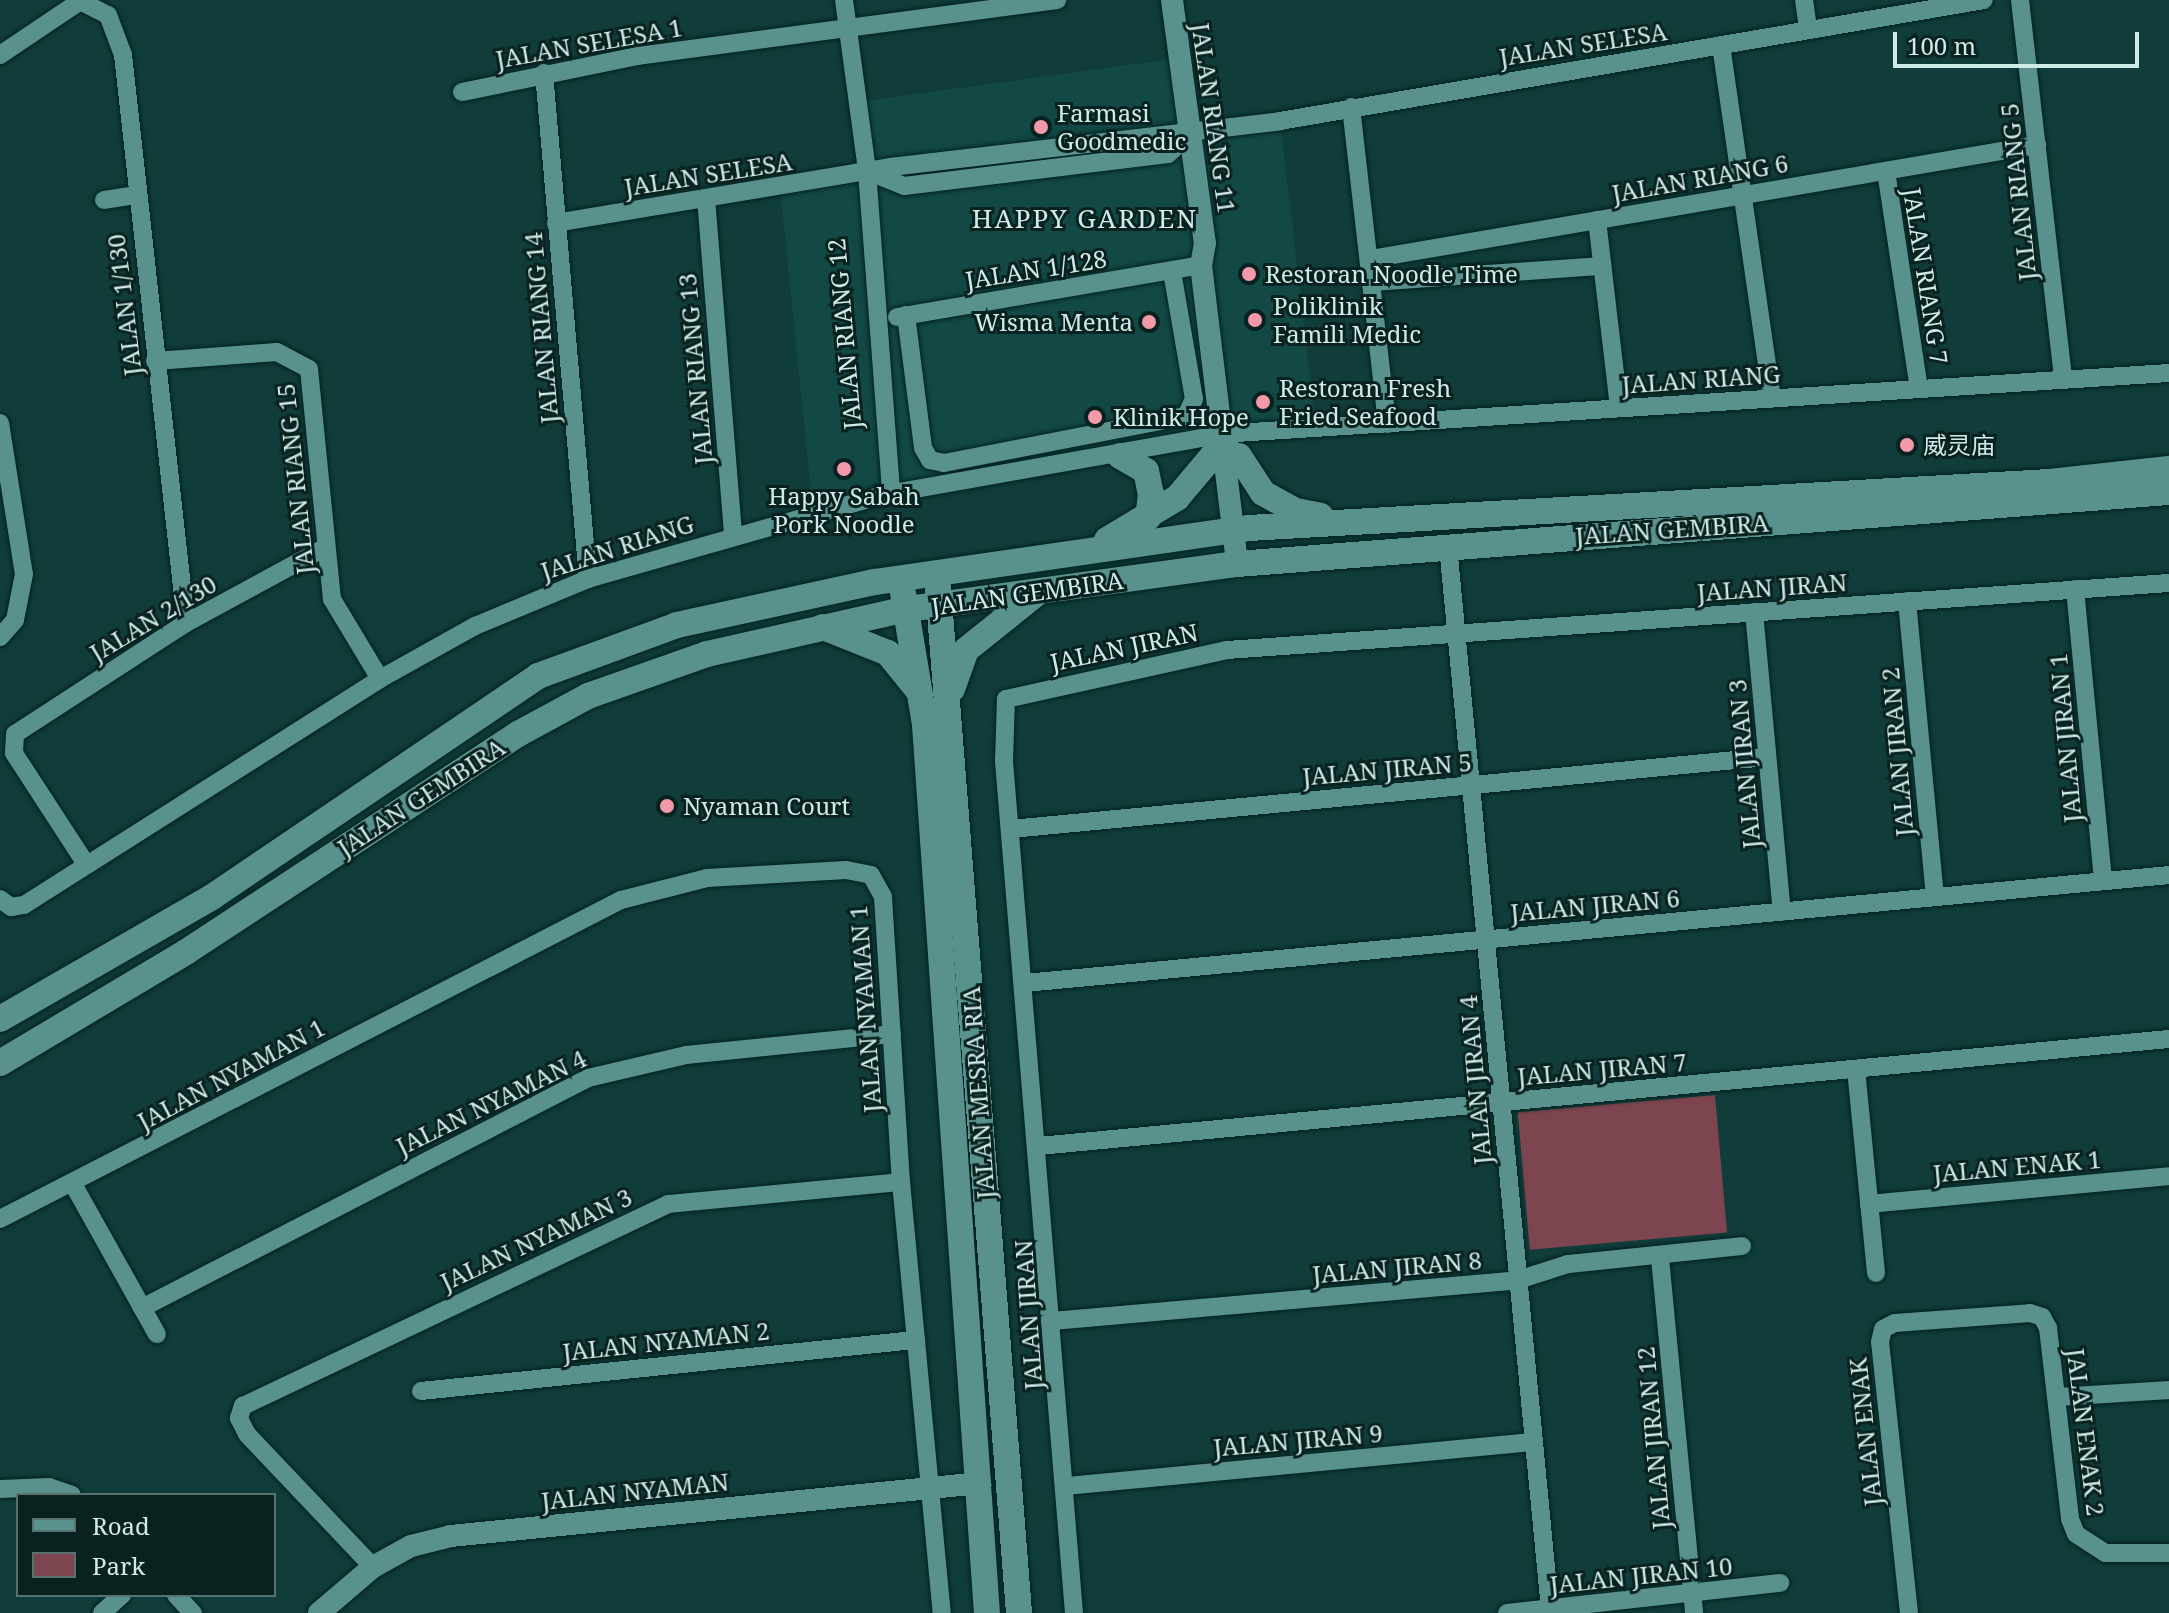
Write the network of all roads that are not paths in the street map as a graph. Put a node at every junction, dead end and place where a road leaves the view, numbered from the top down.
1 (81, 0) edge
2 (844, 0) edge
3 (1057, 0) edge
4 (1172, 0) edge
5 (1804, 0) edge
6 (1984, 0) edge
7 (2020, 0) edge
8 (847, 26) junction
9 (1808, 30) junction
10 (1721, 45) junction
11 (0, 55) edge
12 (544, 73) junction
13 (462, 92) dead end
14 (1351, 107) junction
15 (1190, 134) junction
16 (2037, 145) junction
17 (867, 171) junction
18 (1886, 171) junction
19 (136, 195) junction
20 (1744, 195) junction
21 (706, 198) junction
22 (104, 200) dead end
23 (1597, 220) junction
24 (556, 223) junction
25 (1203, 254) junction
26 (1370, 259) junction
27 (1602, 266) junction
28 (1172, 271) junction
29 (1372, 282) junction
30 (906, 315) junction
31 (878, 320) junction
32 (155, 361) junction
33 (2169, 373) edge
34 (2063, 379) junction
35 (1919, 389) junction
36 (1772, 398) junction
37 (1619, 408) junction
38 (0, 423) edge
39 (1387, 424) junction
40 (1231, 441) junction
41 (1120, 456) junction
42 (2169, 469) edge
43 (2169, 492) edge
44 (886, 494) junction
45 (1148, 518) junction
46 (1342, 521) junction
47 (1241, 528) junction
48 (733, 535) junction
49 (1448, 546) junction
50 (326, 547) junction
51 (1093, 548) junction
52 (1245, 563) junction
53 (935, 573) junction
54 (900, 578) junction
55 (588, 579) junction
56 (2169, 583) edge
57 (2075, 589) junction
58 (1040, 591) junction
59 (1907, 601) junction
60 (940, 605) junction
61 (907, 609) junction
62 (1754, 612) junction
63 (186, 623) junction
64 (822, 626) junction
65 (1457, 633) junction
66 (0, 637) edge
67 (380, 679) junction
68 (920, 696) junction
69 (948, 705) junction
70 (1767, 757) junction
71 (1471, 785) junction
72 (1011, 829) junction
73 (86, 864) junction
74 (2169, 875) edge
75 (2103, 881) junction
76 (1935, 897) junction
77 (0, 899) edge
78 (1782, 912) junction
79 (1486, 940) junction
80 (1025, 983) junction
81 (0, 1019) edge
82 (892, 1034) junction
83 (2169, 1039) edge
84 (0, 1063) edge
85 (1856, 1069) junction
86 (1501, 1103) junction
87 (1039, 1146) junction
88 (2169, 1176) edge
89 (901, 1182) junction
90 (73, 1184) junction
91 (1869, 1204) junction
92 (0, 1219) edge
93 (1742, 1246) dead end
94 (1660, 1258) junction
95 (1876, 1273) dead end
96 (1518, 1280) junction
97 (142, 1308) junction
98 (1052, 1321) junction
99 (2048, 1332) joint
100 (157, 1334) dead end
101 (916, 1340) junction
102 (2169, 1390) edge
103 (421, 1391) dead end
104 (2058, 1397) junction
105 (1534, 1442) junction
106 (980, 1483) junction
107 (1066, 1486) junction
108 (932, 1488) junction
109 (0, 1489) edge
110 (66, 1493) edge
111 (2169, 1553) edge
112 (373, 1567) junction
113 (1780, 1583) dead end
114 (120, 1597) edge
115 (178, 1597) edge
116 (1693, 1604) edge
117 (1550, 1609) junction
118 (102, 1613) edge
119 (193, 1613) edge
120 (319, 1613) edge
121 (942, 1613) edge
122 (987, 1613) edge
123 (1019, 1613) edge
124 (1074, 1613) edge
125 (1507, 1613) edge
126 (1909, 1613) edge

1 - 11 street
1 - 19 street, JALAN 1/130
2 - 8 street, JALAN RIANG 12
3 - 8 street, JALAN SELESA 1
4 - 15 street, JALAN RIANG 11
5 - 9 street
6 - 9 street, JALAN SELESA
7 - 16 street, JALAN RIANG 5
8 - 12 street, JALAN SELESA 1
8 - 17 street, JALAN RIANG 12
9 - 10 street, JALAN SELESA
10 - 14 street, JALAN SELESA
10 - 20 street
12 - 13 street, JALAN SELESA 1
12 - 24 street, JALAN RIANG 14
14 - 15 street, JALAN SELESA
14 - 26 street
15 - 17 street, JALAN SELESA
15 - 25 street, JALAN RIANG 11
16 - 18 street, JALAN RIANG 6
16 - 34 street, JALAN RIANG 5
17 - 21 street, JALAN SELESA
17 - 31 street, JALAN RIANG 12
17 - 44 street, JALAN RIANG 12
18 - 20 street, JALAN RIANG 6
18 - 35 street, JALAN RIANG 7
19 - 22 street
19 - 32 street, JALAN 1/130
20 - 23 street, JALAN RIANG 6
20 - 36 street
21 - 24 street, JALAN SELESA
21 - 48 street, JALAN RIANG 13
23 - 26 street, JALAN RIANG 6
23 - 27 street
24 - 55 street, JALAN RIANG 14
25 - 28 street, JALAN 1/128
25 - 40 street, JALAN RIANG 11
26 - 29 street
27 - 29 street
27 - 37 street
28 - 30 street, JALAN 1/128
28 - 30 street
29 - 39 street
30 - 31 street, JALAN 1/128
31 - 44 street, JALAN RIANG 12
32 - 50 street, JALAN RIANG 15
32 - 63 street, JALAN 1/130
33 - 34 street, JALAN RIANG
34 - 35 street, JALAN RIANG
35 - 36 street, JALAN RIANG
36 - 37 street, JALAN RIANG
37 - 39 street, JALAN RIANG
38 - 66 street
39 - 40 street, JALAN RIANG
40 - 41 street, JALAN RIANG
40 - 45 main road
40 - 46 main road
40 - 47 street, JALAN RIANG 11
41 - 44 street, JALAN RIANG
41 - 45 main road
42 - 46 main road, JALAN GEMBIRA
43 - 49 main road, JALAN GEMBIRA
44 - 48 street, JALAN RIANG
45 - 51 main road
46 - 47 main road, JALAN GEMBIRA
47 - 51 main road, JALAN GEMBIRA
47 - 52 street, JALAN RIANG 11
48 - 55 street, JALAN RIANG
49 - 52 main road, JALAN GEMBIRA
49 - 65 street, JALAN JIRAN 4
50 - 63 street, JALAN 2/130
50 - 67 street, JALAN RIANG 15
51 - 53 main road, JALAN GEMBIRA
52 - 58 main road, JALAN GEMBIRA
53 - 54 main road, JALAN GEMBIRA
53 - 60 main road, JALAN MESRA RIA
54 - 61 main road, JALAN MESRA RIA
54 - 81 main road, JALAN GEMBIRA
55 - 67 street, JALAN RIANG
56 - 57 street, JALAN JIRAN
57 - 59 street, JALAN JIRAN
57 - 75 street, JALAN JIRAN 1
58 - 60 main road, JALAN GEMBIRA
58 - 69 main road
59 - 62 street, JALAN JIRAN
59 - 76 street, JALAN JIRAN 2
60 - 61 main road, JALAN GEMBIRA
60 - 69 main road, JALAN MESRA RIA
61 - 64 main road, JALAN GEMBIRA
61 - 68 main road, JALAN MESRA RIA
62 - 65 street, JALAN JIRAN
62 - 70 street, JALAN JIRAN 3
63 - 73 street, JALAN 2/130
64 - 68 main road
64 - 84 main road, JALAN GEMBIRA
65 - 71 street, JALAN JIRAN 4
65 - 72 street, JALAN JIRAN
67 - 73 street, JALAN RIANG
68 - 106 main road, JALAN MESRA RIA
69 - 123 main road, JALAN MESRA RIA
70 - 71 street, JALAN JIRAN 5
70 - 78 street, JALAN JIRAN 3
71 - 72 street, JALAN JIRAN 5
71 - 79 street, JALAN JIRAN 4
72 - 80 street, JALAN JIRAN
73 - 77 street, JALAN RIANG
74 - 75 street, JALAN JIRAN 6
75 - 76 street, JALAN JIRAN 6
76 - 78 street, JALAN JIRAN 6
78 - 79 street, JALAN JIRAN 6
79 - 80 street, JALAN JIRAN 6
79 - 86 street, JALAN JIRAN 4
80 - 87 street, JALAN JIRAN
82 - 89 street, JALAN NYAMAN 1
82 - 90 street, JALAN NYAMAN 1
82 - 97 street, JALAN NYAMAN 4
83 - 85 street, JALAN JIRAN 7
85 - 86 street, JALAN JIRAN 7
85 - 91 street
86 - 87 street, JALAN JIRAN 7
86 - 96 street, JALAN JIRAN 4
87 - 98 street, JALAN JIRAN
88 - 91 street, JALAN ENAK 1
89 - 101 street, JALAN NYAMAN 1
89 - 112 street, JALAN NYAMAN 3
90 - 92 street, JALAN NYAMAN 1
90 - 97 street
91 - 95 street
93 - 94 street, JALAN JIRAN 8
94 - 96 street, JALAN JIRAN 8
94 - 116 street, JALAN JIRAN 12
96 - 98 street, JALAN JIRAN 8
96 - 105 street, JALAN JIRAN 4
97 - 100 street
98 - 107 street, JALAN JIRAN
99 - 104 street, JALAN ENAK 2
99 - 126 street, JALAN ENAK
101 - 103 street, JALAN NYAMAN 2
101 - 108 street, JALAN NYAMAN 1
102 - 104 street
104 - 111 street, JALAN ENAK 2
105 - 107 street, JALAN JIRAN 9
105 - 117 street, JALAN JIRAN 4
106 - 108 street, JALAN NYAMAN
106 - 122 main road, JALAN MESRA RIA
107 - 124 street, JALAN JIRAN
108 - 112 street, JALAN NYAMAN
108 - 121 street, JALAN NYAMAN 1
109 - 110 street
112 - 120 street, JALAN NYAMAN
113 - 116 street, JALAN JIRAN 10
114 - 118 street
115 - 119 street
116 - 117 street, JALAN JIRAN 10
117 - 125 street, JALAN JIRAN 10

